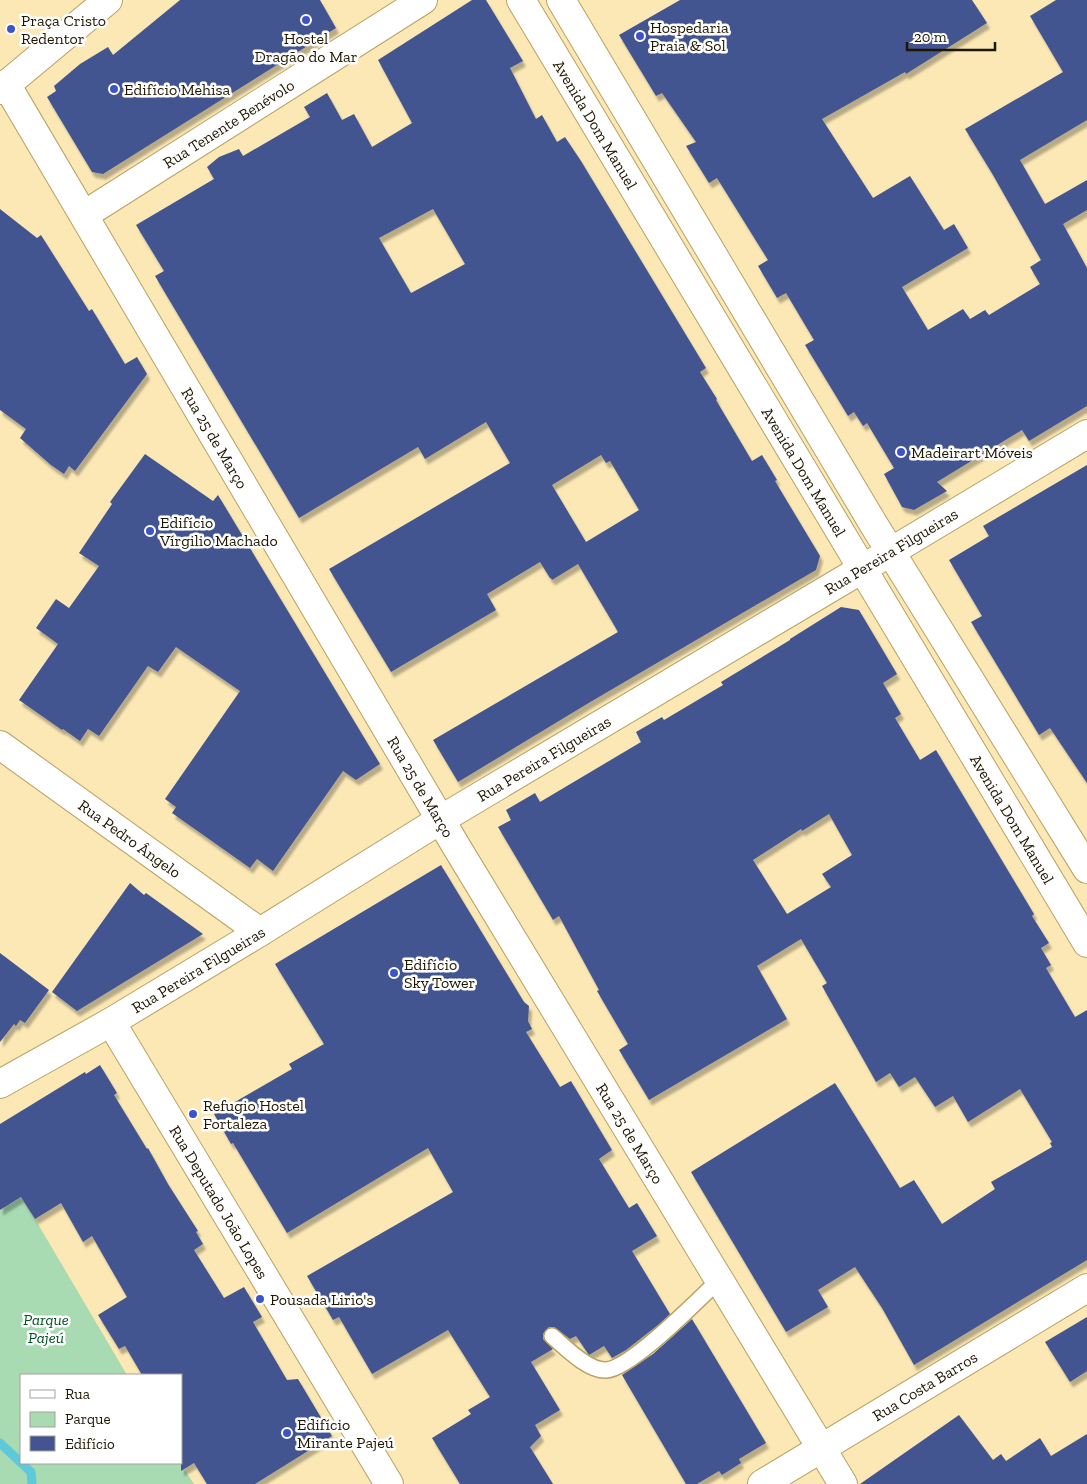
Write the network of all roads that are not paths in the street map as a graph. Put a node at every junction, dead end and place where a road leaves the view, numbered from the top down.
1 (108, 0) edge
2 (423, 0) edge
3 (521, 0) edge
4 (561, 0) edge
5 (3, 87) edge
6 (84, 214) junction
7 (1087, 434) edge
8 (891, 552) junction
9 (862, 569) junction
10 (0, 745) edge
11 (440, 820) junction
12 (1087, 870) edge
13 (260, 932) junction
14 (1087, 943) edge
15 (111, 1022) junction
16 (0, 1084) edge
17 (719, 1280) junction
18 (1087, 1288) edge
19 (552, 1336) dead end
20 (822, 1448) junction
21 (389, 1484) edge
22 (762, 1484) edge
23 (843, 1484) edge

1 - 5 street
2 - 6 street, Rua Tenente Benévolo
3 - 9 street, Avenida Dom Manuel
4 - 8 street, Avenida Dom Manuel
5 - 6 street, Rua 25 de Março
6 - 11 street, Rua 25 de Março
7 - 8 street, Rua Pereira Filgueiras
8 - 9 street, Rua Pereira Filgueiras
8 - 12 street, Avenida Dom Manuel
9 - 11 street, Rua Pereira Filgueiras
9 - 14 street, Avenida Dom Manuel
10 - 13 street, Rua Pedro Ângelo
11 - 13 street, Rua Pereira Filgueiras
11 - 17 street, Rua 25 de Março
13 - 15 street, Rua Pereira Filgueiras
15 - 16 street, Rua Pereira Filgueiras
15 - 21 street, Rua Deputado João Lopes
17 - 19 lane
17 - 20 street, Rua 25 de Março
18 - 20 street, Rua Costa Barros
20 - 22 street, Rua Costa Barros
20 - 23 street, Rua 25 de Março

